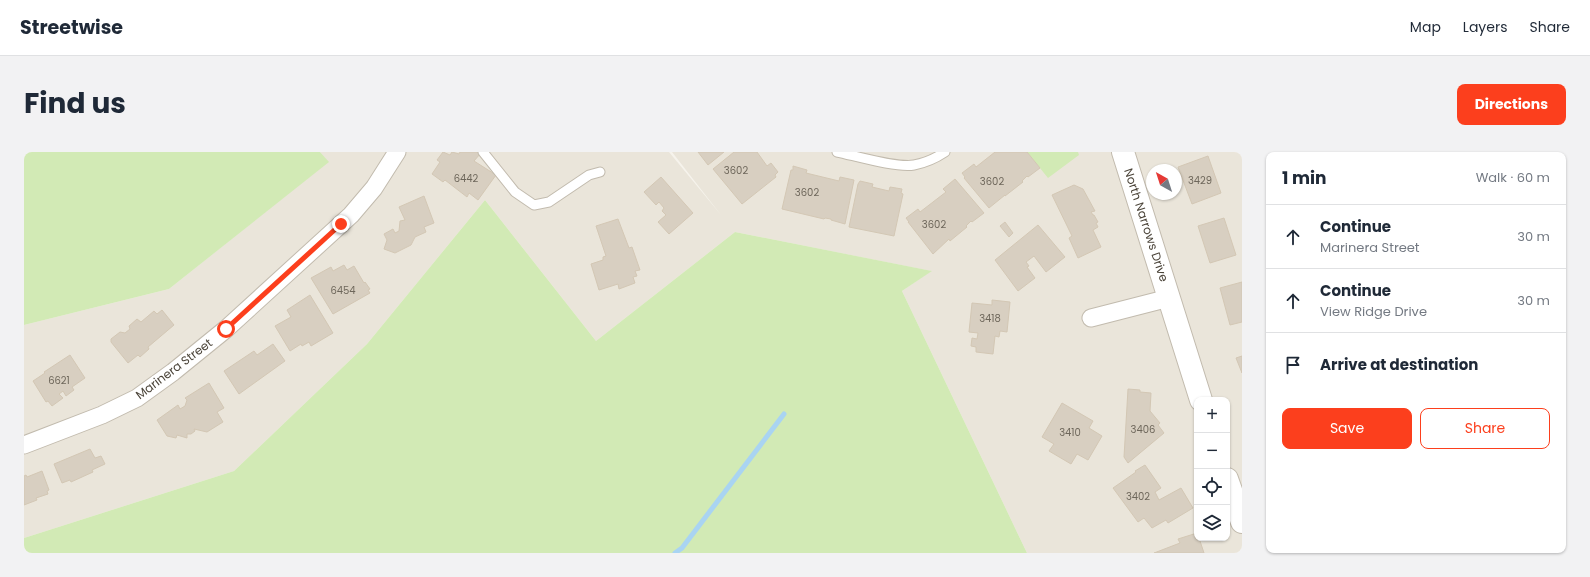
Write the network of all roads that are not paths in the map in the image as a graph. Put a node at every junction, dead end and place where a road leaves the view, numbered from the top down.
1 (397, 152) edge
2 (483, 152) edge
3 (837, 152) edge
4 (946, 152) edge
5 (1123, 152) edge
6 (600, 172) dead end
7 (1169, 298) junction
8 (1091, 318) dead end
9 (1200, 397) edge
10 (24, 445) edge
11 (1230, 488) edge
12 (1242, 522) edge

1 - 10 street, Marinera Street
2 - 6 lane
3 - 4 lane
5 - 7 street, North Narrows Drive
7 - 8 street, North Narrows Drive
7 - 9 street, North Narrows Drive
11 - 12 street

